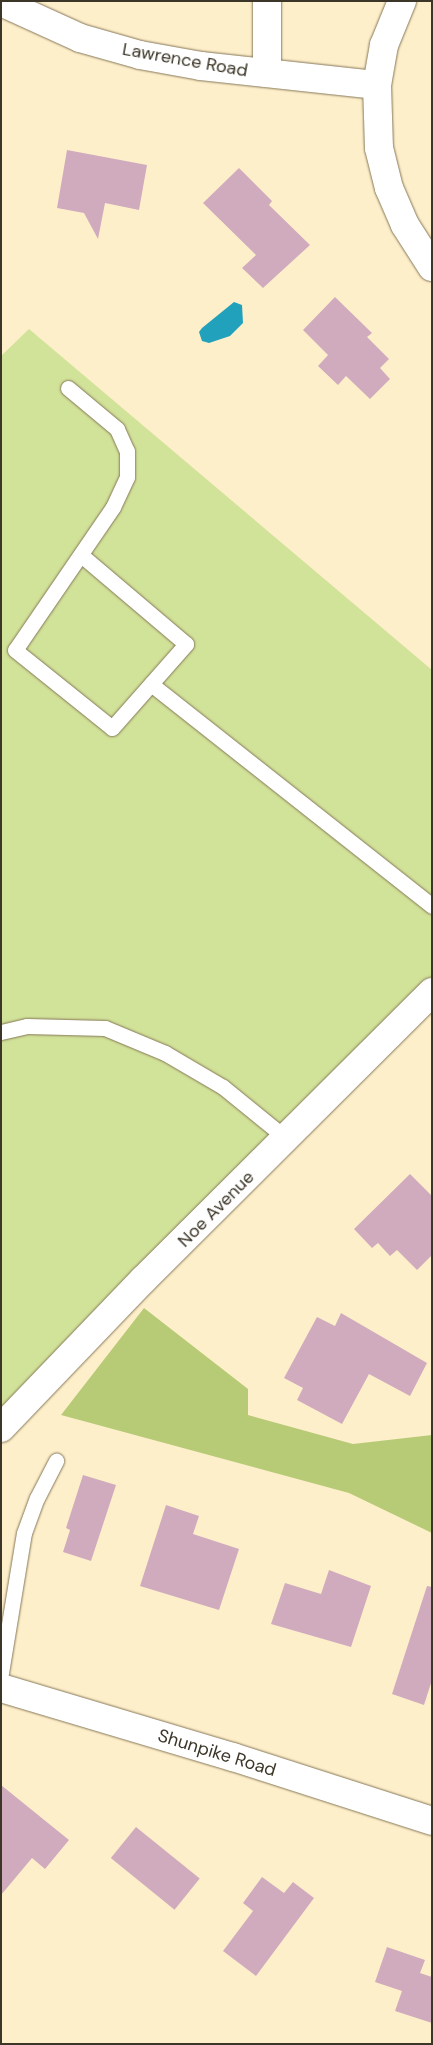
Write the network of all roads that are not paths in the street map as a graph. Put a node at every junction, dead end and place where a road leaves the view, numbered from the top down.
1 (268, 1) edge
2 (402, 1) edge
3 (1, 2) edge
4 (268, 73) junction
5 (377, 85) junction
6 (432, 267) edge
7 (68, 388) dead end
8 (81, 554) junction
9 (150, 684) junction
10 (432, 906) edge
11 (432, 992) edge
12 (1, 1032) edge
13 (287, 1139) junction
14 (1, 1428) edge
15 (56, 1461) dead end
16 (1, 1673) edge
17 (1, 1688) edge
18 (432, 1820) edge

1 - 4 street
2 - 5 street
3 - 4 street, Lawrence Road
4 - 5 street, Lawrence Road
5 - 6 street
7 - 8 lane
8 - 9 lane
8 - 9 lane
9 - 10 lane
11 - 13 street, Noe Avenue
12 - 13 lane
13 - 14 street, Noe Avenue
15 - 16 lane
17 - 18 street, Shunpike Road

